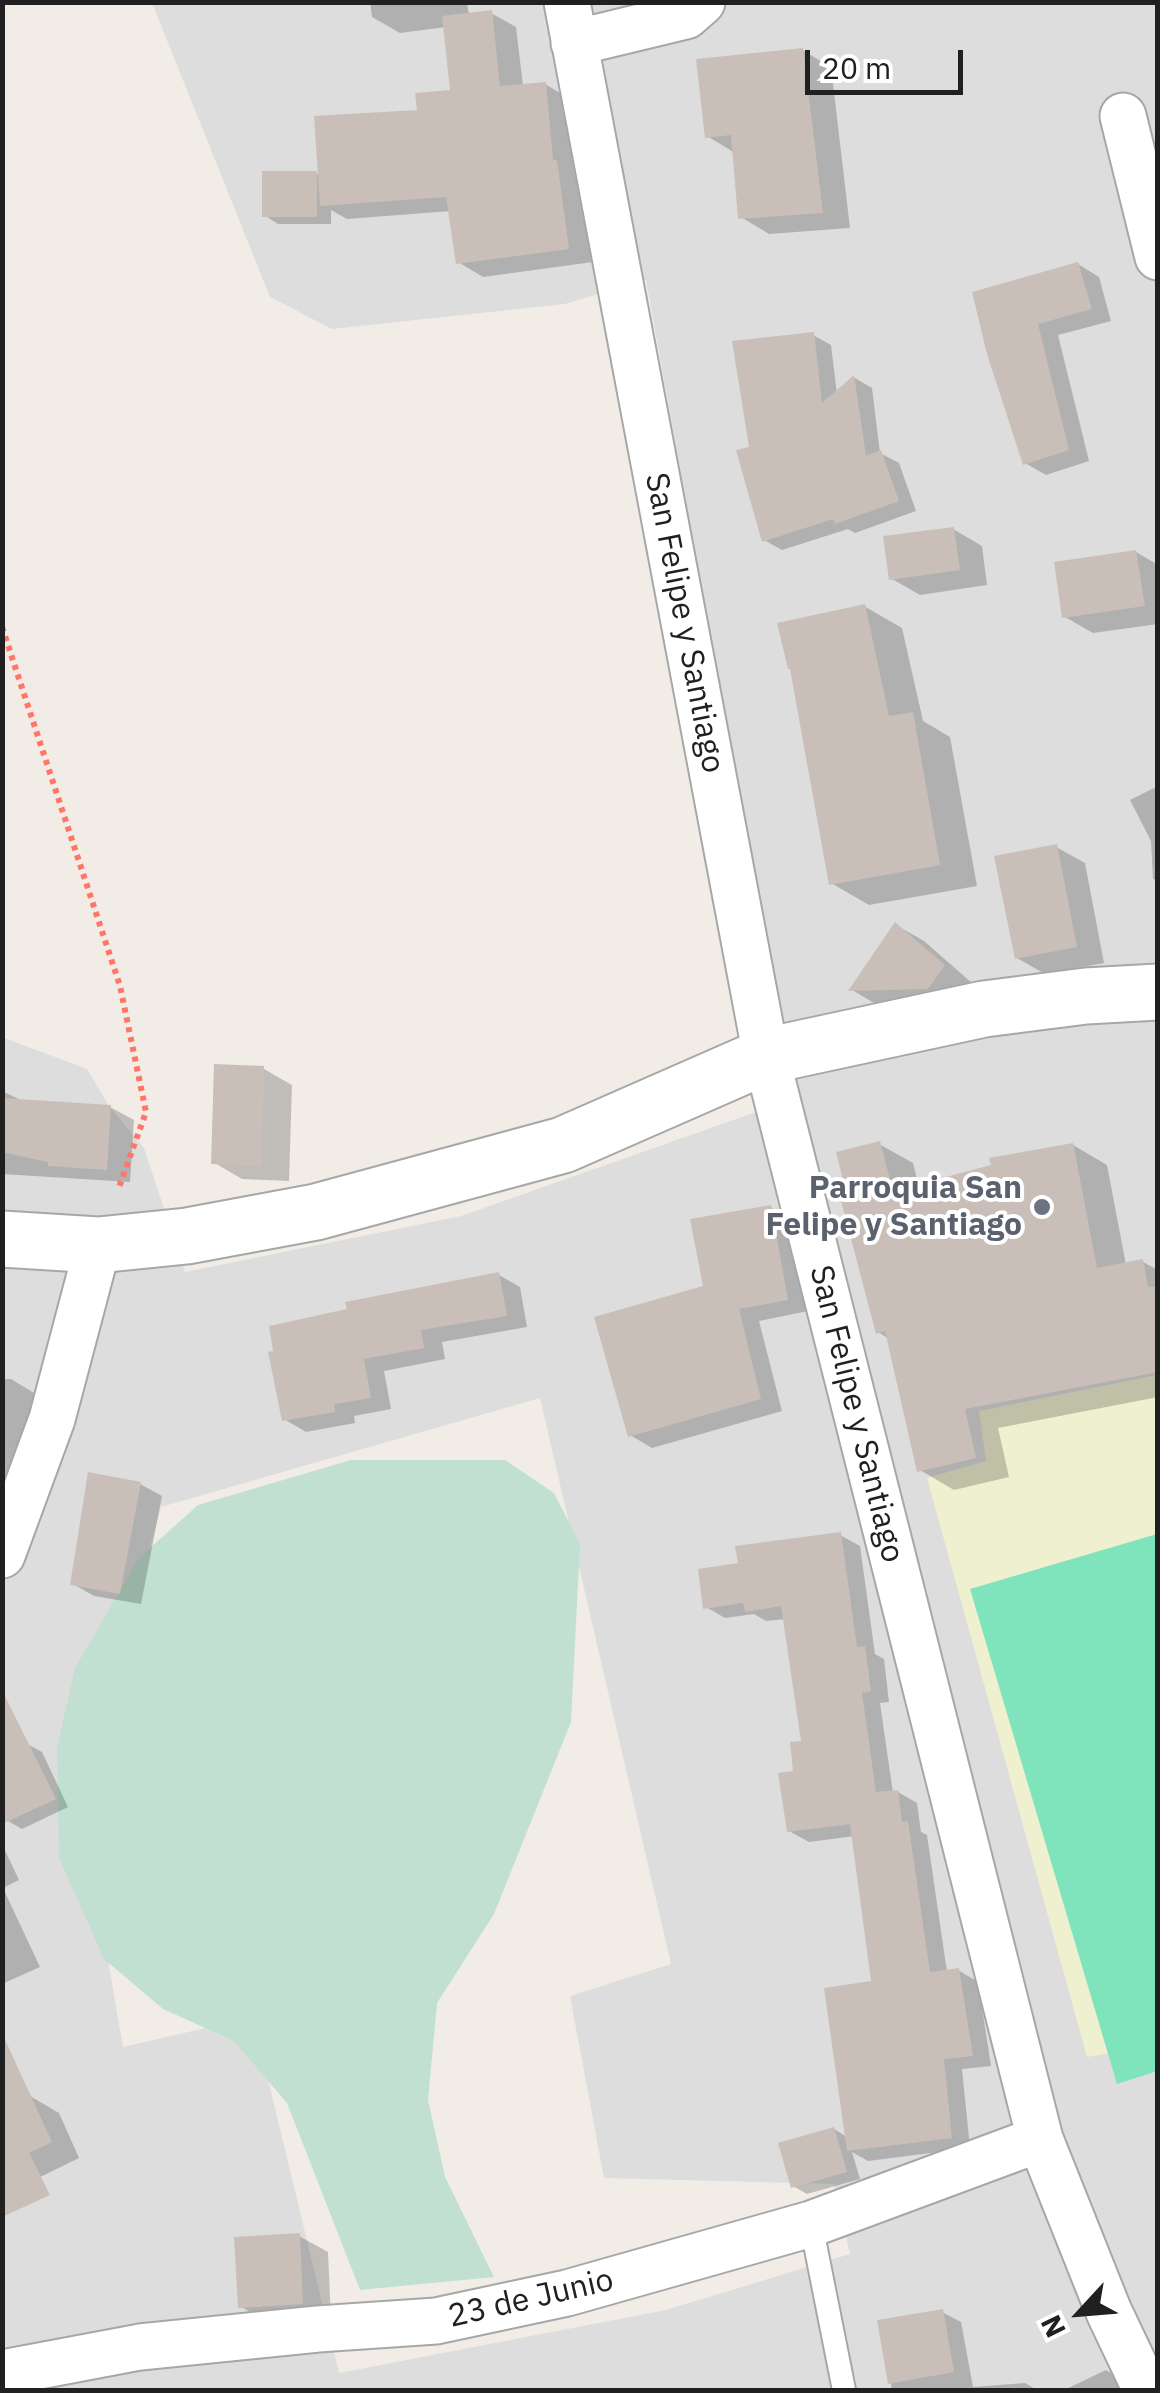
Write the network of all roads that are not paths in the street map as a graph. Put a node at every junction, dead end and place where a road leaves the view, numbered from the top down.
1 (702, 2) edge
2 (570, 23) edge
3 (1123, 116) dead end
4 (1158, 257) edge
5 (1158, 992) edge
6 (766, 1056) junction
7 (2, 1239) edge
8 (98, 1245) junction
9 (2, 1556) edge
10 (1040, 2139) junction
11 (811, 2224) junction
12 (2, 2373) edge
13 (844, 2390) edge
14 (1146, 2390) edge

1 - 2 street
2 - 6 street, San Felipe y Santiago
3 - 4 street
5 - 6 street
6 - 8 street
6 - 10 street, San Felipe y Santiago
7 - 8 street
8 - 9 street
10 - 11 street, 23 de Junio
10 - 14 street, San Felipe y Santiago
11 - 12 street, 23 de Junio
11 - 13 lane

